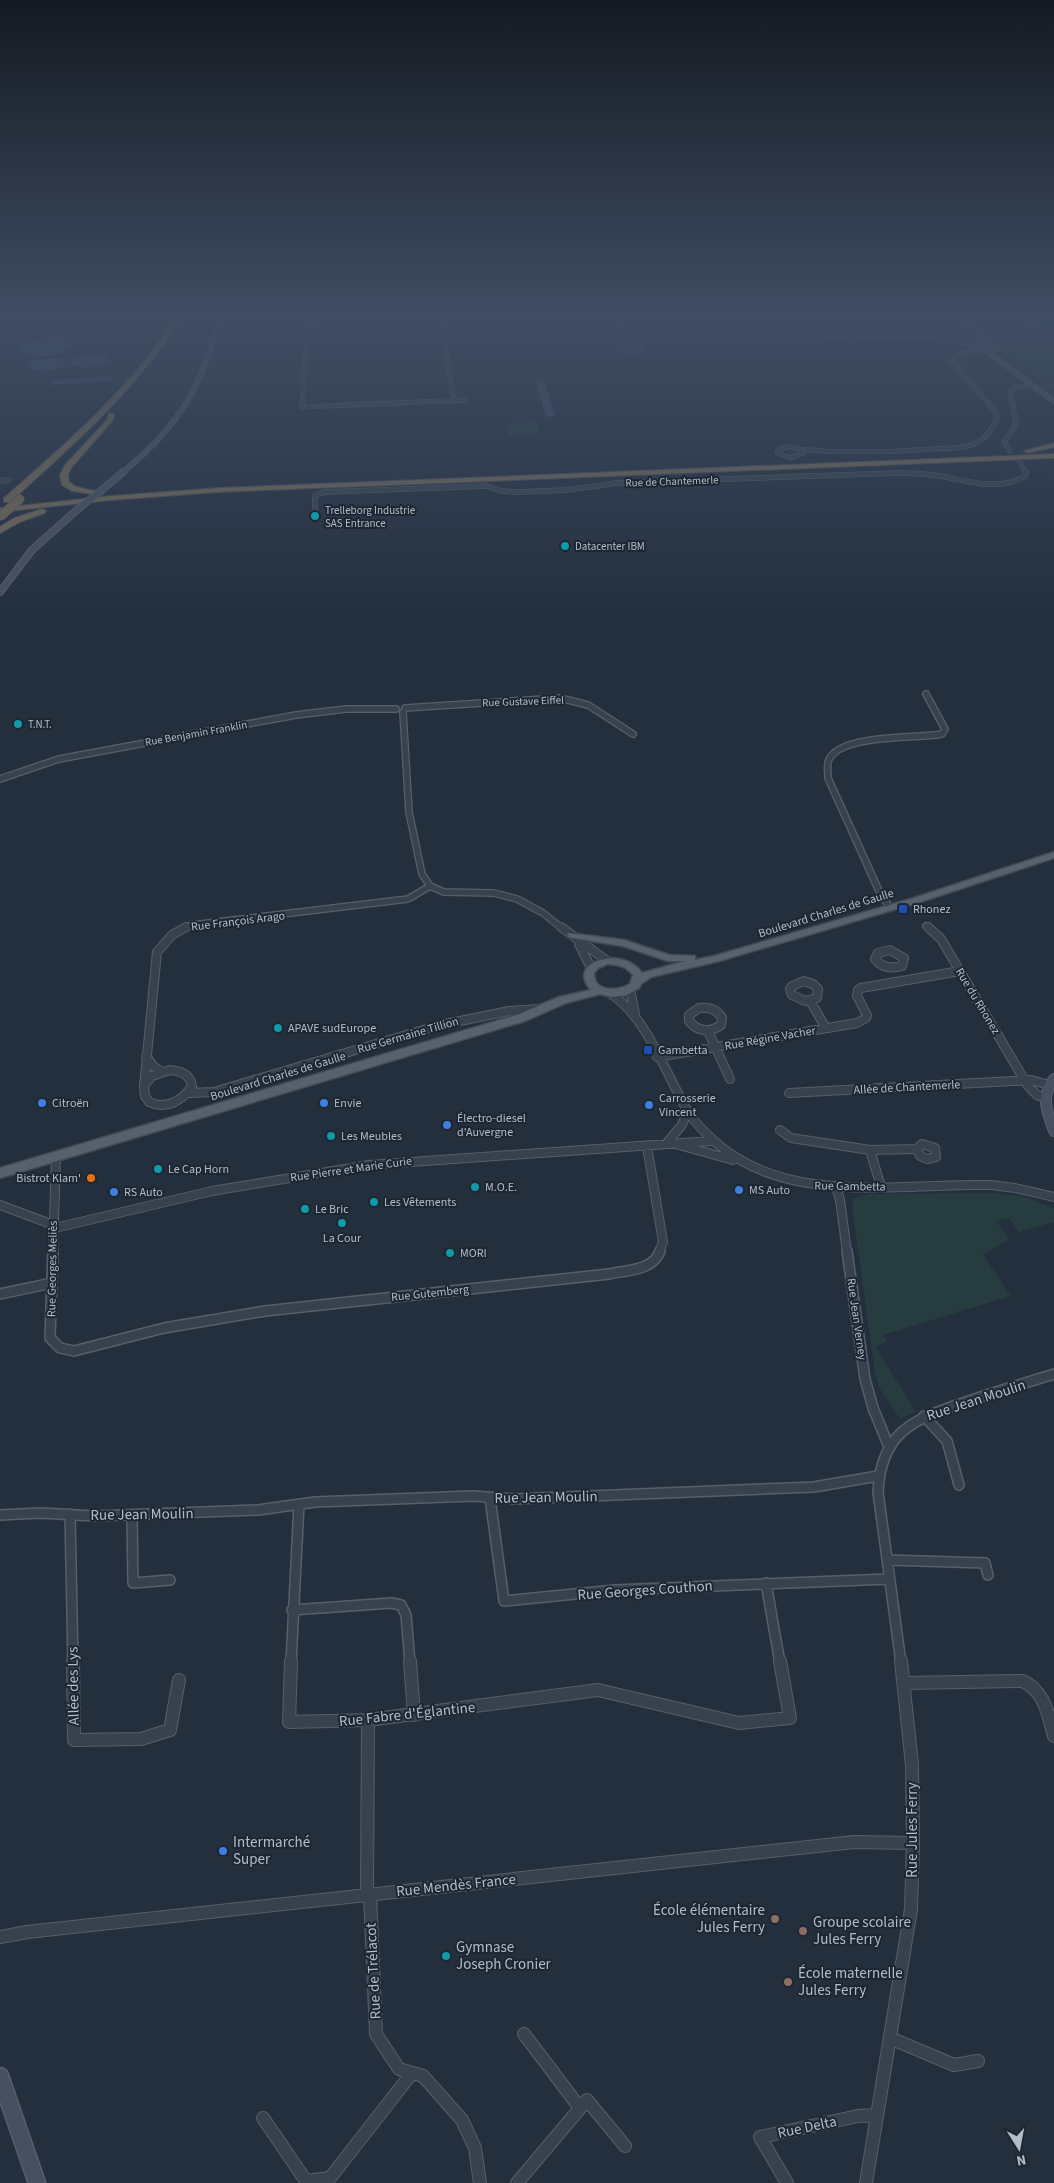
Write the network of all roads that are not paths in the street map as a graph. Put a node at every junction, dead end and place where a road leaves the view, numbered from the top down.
1 (98, 416) edge
2 (109, 416) edge
3 (111, 416) edge
4 (179, 416) edge
5 (997, 416) edge
6 (1015, 416) edge
7 (1054, 445) edge
8 (799, 449) junction
9 (832, 451) junction
10 (1010, 451) dead end
11 (802, 454) junction
12 (1054, 456) edge
13 (943, 458) junction
14 (1019, 461) dead end
15 (9, 480) dead end
16 (0, 481) edge
17 (219, 490) junction
18 (133, 493) junction
19 (2, 506) edge
20 (315, 509) dead end
21 (0, 516) edge
22 (0, 531) edge
23 (0, 592) edge
24 (926, 694) dead end
25 (401, 710) junction
26 (632, 734) dead end
27 (0, 779) edge
28 (1054, 855) edge
29 (1054, 859) edge
30 (985, 878) junction
31 (430, 886) junction
32 (890, 908) junction
33 (926, 926) dead end
34 (574, 938) junction
35 (750, 950) junction
36 (607, 960) junction
37 (632, 966) junction
38 (674, 967) junction
39 (898, 968) dead end
40 (960, 971) junction
41 (590, 973) junction
42 (906, 979) junction
43 (638, 981) junction
44 (630, 990) junction
45 (600, 991) junction
46 (612, 994) junction
47 (563, 1000) junction
48 (810, 1001) dead end
49 (542, 1009) junction
50 (636, 1016) junction
51 (826, 1028) junction
52 (708, 1031) junction
53 (714, 1048) junction
54 (146, 1056) junction
55 (658, 1056) junction
56 (163, 1072) junction
57 (730, 1079) dead end
58 (1025, 1080) junction
59 (1051, 1082) edge
60 (144, 1086) junction
61 (189, 1093) junction
62 (790, 1094) dead end
63 (1045, 1098) junction
64 (688, 1112) junction
65 (780, 1130) dead end
66 (1054, 1131) edge
67 (711, 1141) junction
68 (669, 1144) junction
69 (647, 1146) junction
70 (917, 1149) dead end
71 (870, 1150) junction
72 (56, 1157) junction
73 (742, 1162) junction
74 (0, 1173) edge
75 (836, 1187) junction
76 (881, 1187) junction
77 (1054, 1197) edge
78 (0, 1205) edge
79 (53, 1224) junction
80 (52, 1283) junction
81 (0, 1294) edge
82 (88, 1348) joint
83 (1054, 1374) edge
84 (924, 1416) junction
85 (889, 1447) junction
86 (878, 1476) junction
87 (959, 1485) dead end
88 (490, 1498) junction
89 (299, 1504) junction
90 (70, 1514) junction
91 (0, 1515) edge
92 (132, 1515) junction
93 (887, 1560) junction
94 (988, 1575) dead end
95 (889, 1579) junction
96 (170, 1580) dead end
97 (766, 1583) junction
98 (292, 1610) junction
99 (179, 1680) dead end
100 (904, 1683) junction
101 (414, 1715) junction
102 (368, 1720) junction
103 (1054, 1736) edge
104 (913, 1843) junction
105 (369, 1895) junction
106 (0, 1937) edge
107 (524, 2034) dead end
108 (890, 2038) junction
109 (978, 2061) dead end
110 (412, 2073) junction
111 (0, 2076) edge
112 (580, 2108) junction
113 (877, 2115) junction
114 (263, 2118) dead end
115 (625, 2146) dead end
116 (37, 2183) edge
117 (480, 2183) edge
118 (517, 2183) edge
119 (787, 2183) edge
120 (866, 2183) edge

1 - 19 highway
2 - 21 highway, bridge
3 - 18 highway
4 - 23 main road, bridge
5 - 9 street
6 - 10 street
7 - 13 highway
8 - 9 street
8 - 11 street
8 - 11 street
9 - 11 street
12 - 13 highway
12 - 17 highway
13 - 18 highway
14 - 20 street, Rue de Chantemerle
15 - 16 street
17 - 19 highway
17 - 22 highway
18 - 19 highway
24 - 32 street
25 - 26 street, Rue Gustave Eiffel
25 - 27 street, Rue Benjamin Franklin
25 - 31 street
28 - 30 main road, Boulevard Charles de Gaulle
29 - 30 main road, Boulevard Charles de Gaulle
30 - 32 main road, Boulevard Charles de Gaulle
31 - 34 street
31 - 54 street, Rue François Arago
32 - 35 main road, Boulevard Charles de Gaulle
33 - 40 street, Rue du Rhonez
34 - 35 main road
34 - 36 street
34 - 41 street
35 - 38 main road, Boulevard Charles de Gaulle
36 - 37 main road
36 - 41 main road
37 - 38 main road, Boulevard Charles de Gaulle
37 - 43 main road
38 - 43 main road, Boulevard Charles de Gaulle
39 - 42 street
40 - 42 street, Rue Régine Vacher
40 - 58 street, Rue du Rhonez
41 - 45 main road
41 - 47 main road, Boulevard Charles de Gaulle
42 - 51 street, Rue Régine Vacher
43 - 44 main road
44 - 46 main road
44 - 50 street, Rue Gambetta
45 - 46 main road
45 - 47 main road, Boulevard Charles de Gaulle
46 - 50 street, Rue Gambetta
47 - 49 main road, Boulevard Charles de Gaulle
48 - 51 street, Rue Régine Vacher
49 - 61 street, Rue Germaine Tillion
49 - 72 main road, Boulevard Charles de Gaulle
50 - 55 street, Rue Gambetta
51 - 53 street, Rue Régine Vacher
52 - 52 street, Rue Régine Vacher
52 - 53 street, Rue Régine Vacher
53 - 55 street, Rue Régine Vacher
53 - 57 street, Rue Régine Vacher
54 - 56 street
54 - 60 street, Rue François Arago
55 - 64 street, Rue Gambetta
56 - 60 street
56 - 61 street
58 - 59 street, Allée de Chantemerle
58 - 62 street, Allée de Chantemerle
58 - 63 street, Rue du Rhonez
59 - 63 main road
60 - 61 street
63 - 66 main road
64 - 67 street, Rue Gambetta
64 - 68 street
65 - 71 street
67 - 68 street, Rue Pierre et Marie Curie
67 - 73 street, Rue Gambetta
68 - 69 street, Rue Pierre et Marie Curie
68 - 73 street
69 - 79 street, Rue Pierre et Marie Curie
69 - 82 street, Rue Gutemberg
70 - 71 street
71 - 76 street
72 - 74 main road, Boulevard Charles de Gaulle
72 - 79 street, Rue Georges Meliès
73 - 75 street, Rue Gambetta
75 - 76 street, Rue Gambetta
75 - 85 street, Rue Jean Verney
76 - 77 street, Rue Gambetta
78 - 79 street, Rue Pierre et Marie Curie
79 - 80 street, Rue Georges Meliès
80 - 81 street
80 - 82 street, Rue Georges Meliès
83 - 84 street, Rue Jean Moulin
84 - 85 street, Rue Jean Moulin
84 - 87 street
85 - 86 street, Rue Jean Moulin
86 - 88 street, Rue Jean Moulin
86 - 93 street, Rue Jules Ferry
88 - 89 street, Rue Jean Moulin
88 - 97 street, Rue Georges Couthon
89 - 92 street, Rue Jean Moulin
89 - 98 street, Rue Fabre d'Églantine
90 - 91 street, Rue Jean Moulin
90 - 92 street, Rue Jean Moulin
90 - 99 street, Allée des Lys
92 - 96 street
93 - 94 street
93 - 95 street, Rue Jules Ferry
95 - 97 street, Rue Georges Couthon
95 - 100 street, Rue Jules Ferry
97 - 101 street, Rue Fabre d'Églantine
98 - 101 street
98 - 102 street, Rue Fabre d'Églantine
100 - 103 street
100 - 104 street, Rue Jules Ferry
101 - 102 street, Rue Fabre d'Églantine
102 - 105 street, Rue de Trélacot
104 - 105 street, Rue Mendès France
104 - 108 street, Rue Jules Ferry
105 - 106 street, Rue Mendès France
105 - 110 street, Rue de Trélacot
107 - 112 street
108 - 109 street
108 - 113 street, Rue Jules Ferry
110 - 114 street
110 - 117 street, Rue de Trélacot
111 - 116 main road
112 - 115 street
112 - 118 street
113 - 119 street, Rue Delta
113 - 120 street, Rue Jules Ferry

